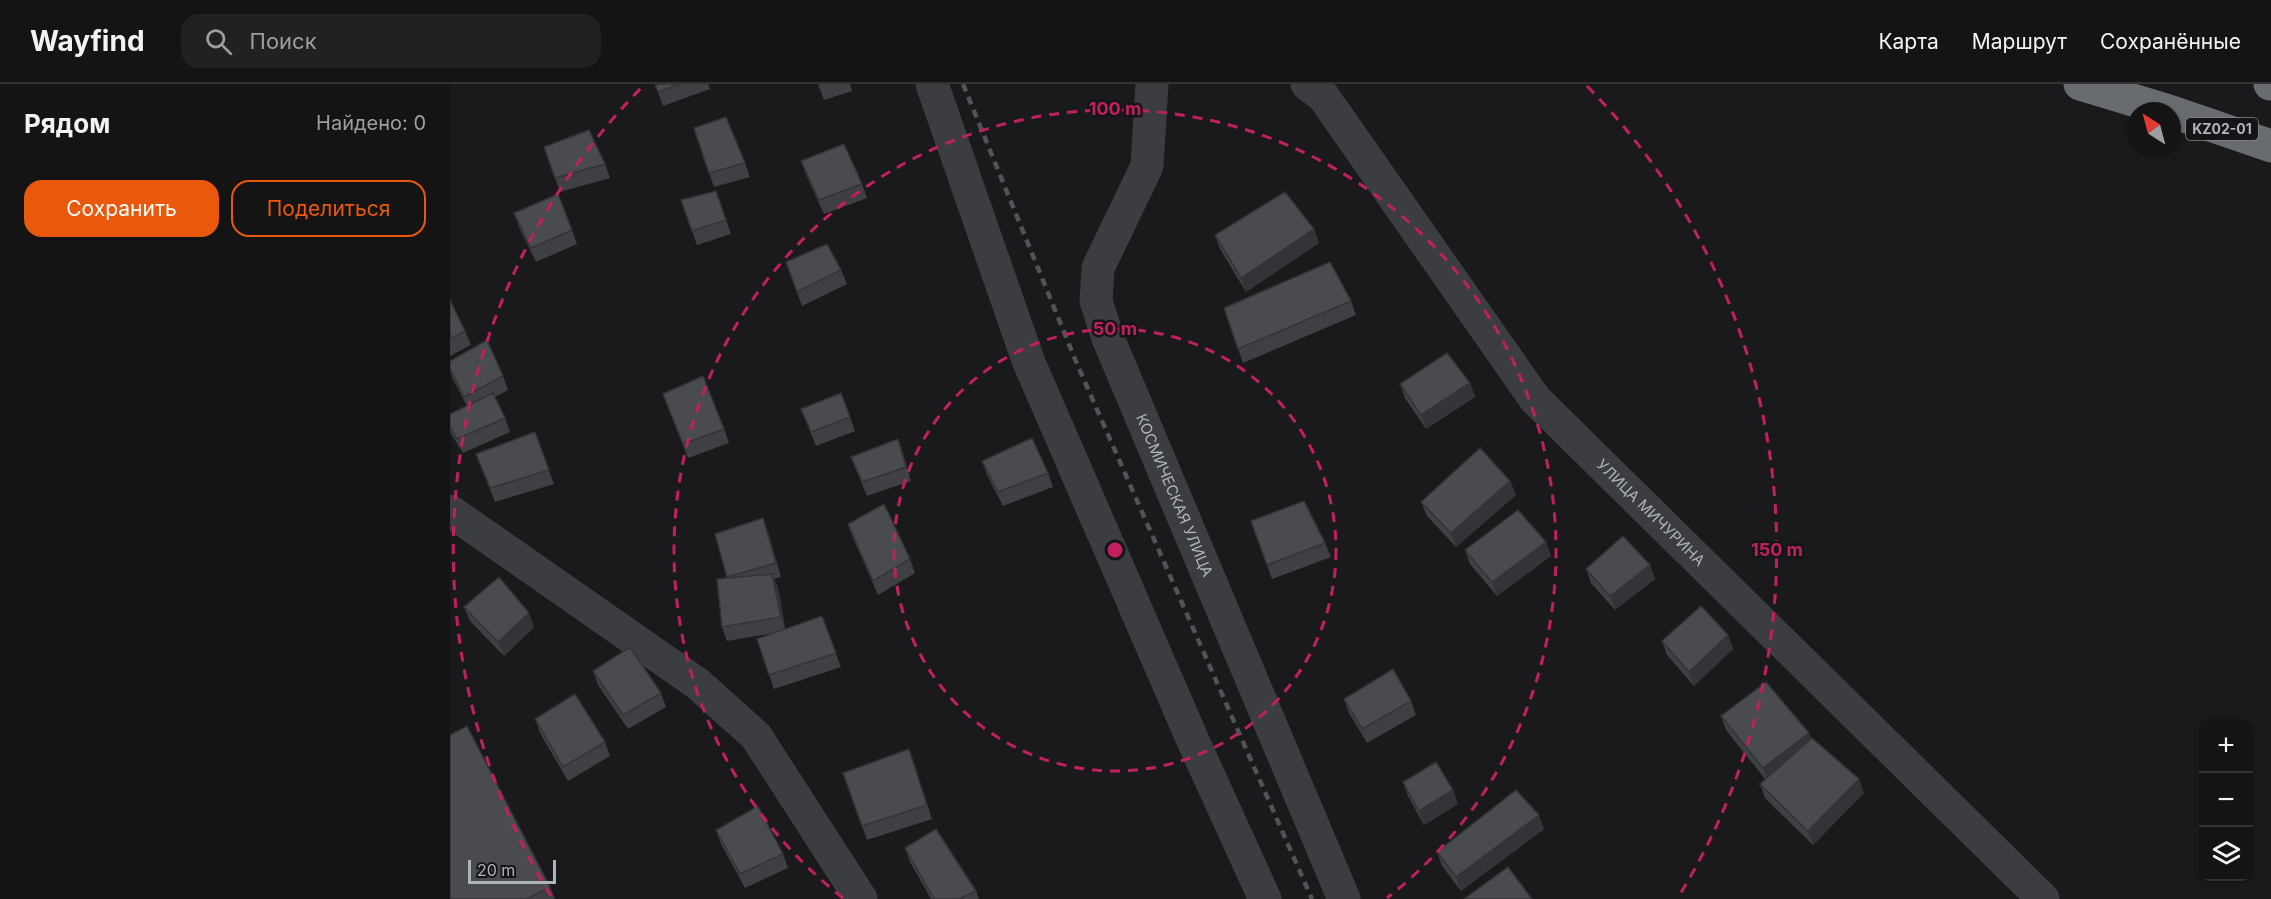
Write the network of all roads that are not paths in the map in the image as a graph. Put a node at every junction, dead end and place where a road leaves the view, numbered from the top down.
1 (932, 84) edge
2 (1152, 84) edge
3 (1307, 84) edge
4 (2080, 84) edge
5 (2140, 102) edge
6 (2181, 115) edge
7 (2271, 146) edge
8 (450, 511) edge
9 (861, 899) edge
10 (1265, 899) edge
11 (1344, 899) edge
12 (2043, 899) edge

1 - 10 street
2 - 11 street, КОСМИЧЕСКАЯ УЛИЦА
3 - 12 street, УЛИЦА МИЧУРИНА
4 - 5 highway, KZ02-01
6 - 7 highway, KZ02-01
8 - 9 street

